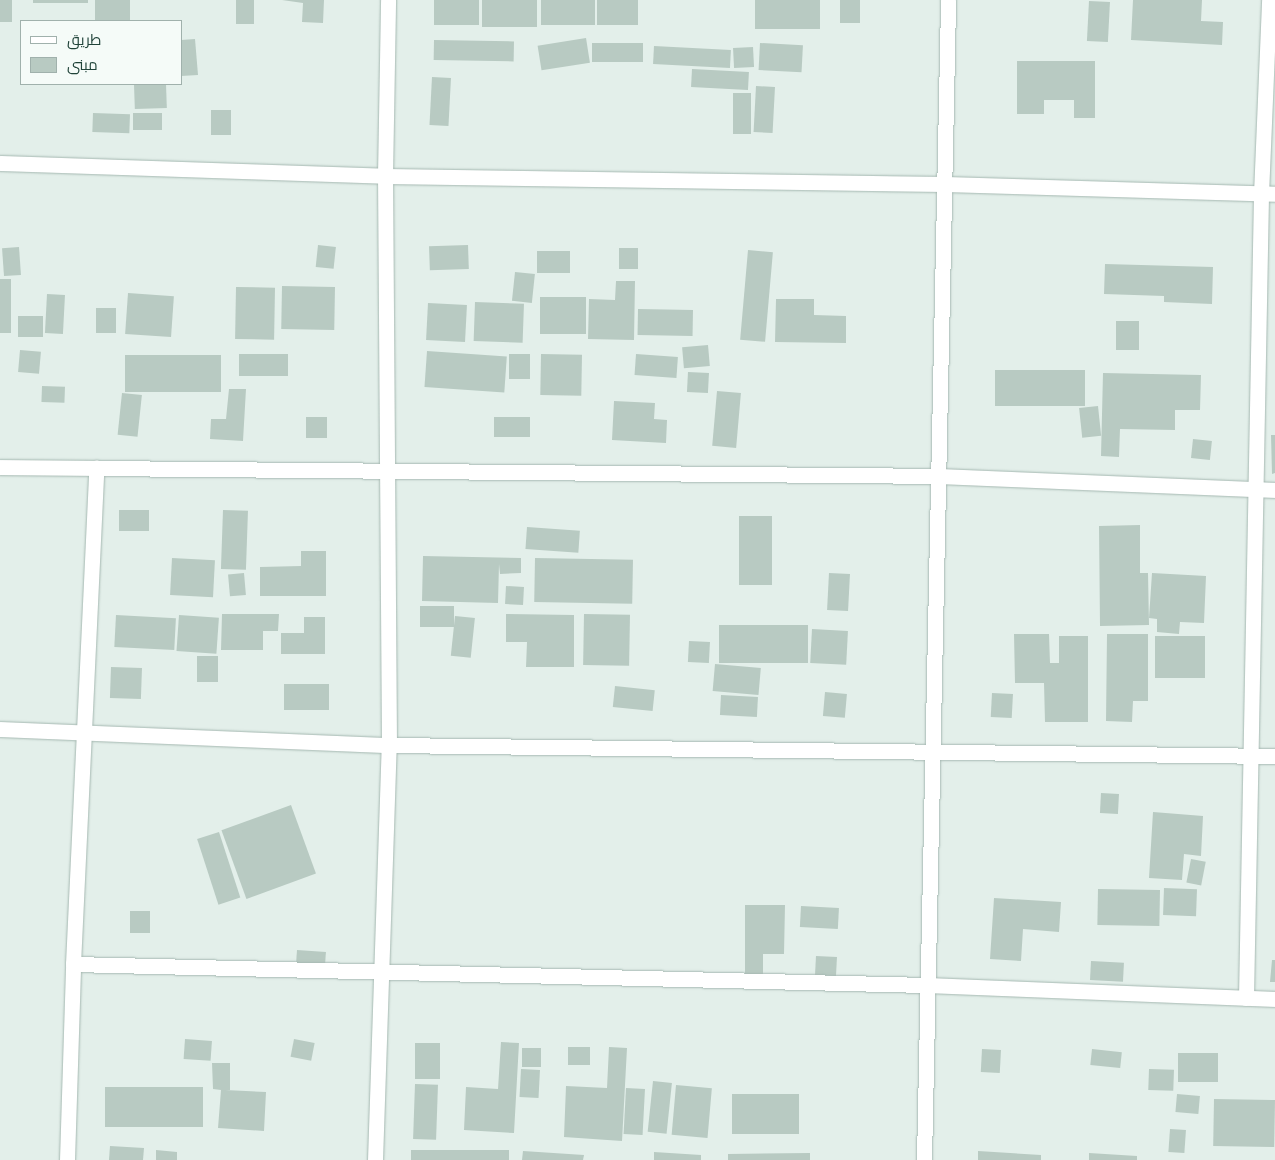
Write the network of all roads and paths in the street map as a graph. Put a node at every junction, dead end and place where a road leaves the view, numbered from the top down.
1 (388, 0) edge
2 (948, 0) edge
3 (1269, 0) edge
4 (0, 164) edge
5 (385, 176) junction
6 (945, 184) junction
7 (1268, 194) edge
8 (0, 467) edge
9 (96, 468) junction
10 (390, 471) junction
11 (940, 476) junction
12 (1255, 490) junction
13 (1275, 490) edge
14 (0, 729) edge
15 (86, 732) junction
16 (389, 745) junction
17 (932, 752) junction
18 (1249, 756) junction
19 (1275, 756) edge
20 (73, 964) junction
21 (382, 971) junction
22 (928, 985) junction
23 (1246, 998) junction
24 (1275, 999) edge
25 (67, 1160) edge
26 (375, 1160) edge
27 (924, 1160) edge

1 - 5 street
2 - 6 street
3 - 7 street
4 - 5 street
5 - 6 street
5 - 10 street
6 - 7 street
6 - 11 street
7 - 12 street
8 - 9 street
9 - 10 street
9 - 15 street
10 - 11 street
10 - 16 street
11 - 12 street
11 - 17 street
12 - 13 street
12 - 18 street
14 - 15 street
15 - 16 street
15 - 20 street
16 - 17 street
16 - 21 street
17 - 18 street
17 - 22 street
18 - 19 street
18 - 23 street
20 - 21 street
20 - 25 street
21 - 22 street
21 - 26 street
22 - 23 street
22 - 27 street
23 - 24 street

